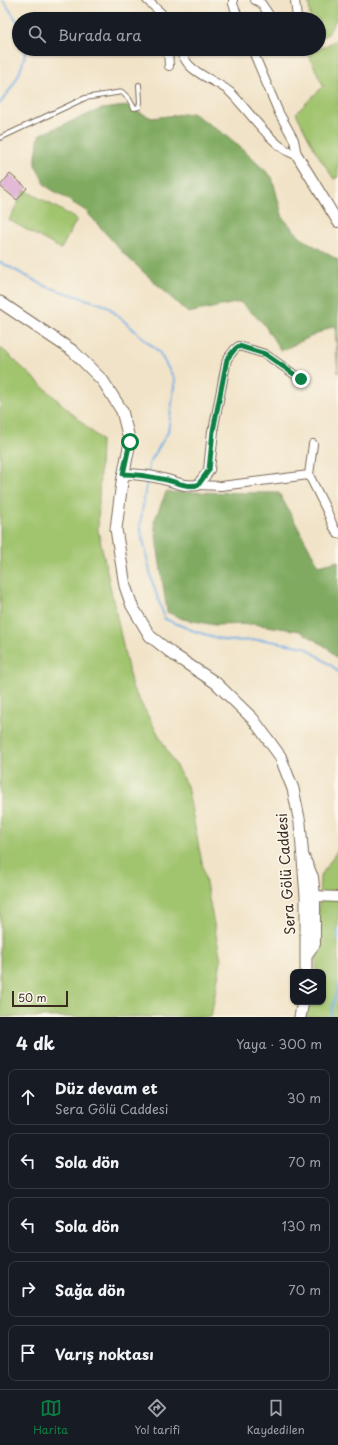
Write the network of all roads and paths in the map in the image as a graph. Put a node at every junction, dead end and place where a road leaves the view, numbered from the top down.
1 (147, 0) edge
2 (256, 0) edge
3 (295, 0) edge
4 (232, 1) edge
5 (159, 12) edge
6 (236, 12) edge
7 (267, 12) edge
8 (296, 12) edge
9 (168, 56) edge
10 (183, 56) edge
11 (255, 56) edge
12 (169, 66) dead end
13 (138, 85) dead end
14 (0, 138) edge
15 (297, 155) junction
16 (338, 222) edge
17 (0, 302) edge
18 (301, 379) dead end
19 (213, 431) joint
20 (313, 444) dead end
21 (123, 474) junction
22 (309, 475) junction
23 (198, 485) junction
24 (338, 534) edge
25 (302, 852) junction
26 (315, 896) junction
27 (338, 897) edge
28 (306, 956) junction
29 (306, 969) edge
30 (302, 1005) edge
31 (300, 1017) edge

1 - 5 street
2 - 7 street
3 - 8 street
4 - 6 street
9 - 12 street
10 - 15 street
11 - 15 street
13 - 14 lane
15 - 16 street
17 - 21 main road, Sera Gölü Caddesi
18 - 19 street
19 - 23 street
20 - 22 street
21 - 23 street
21 - 25 main road, Sera Gölü Caddesi
22 - 23 street
22 - 24 street
25 - 26 street
25 - 28 main road, Sera Gölü Caddesi
26 - 27 street
26 - 28 street
28 - 29 main road, Sera Gölü Caddesi
30 - 31 main road

